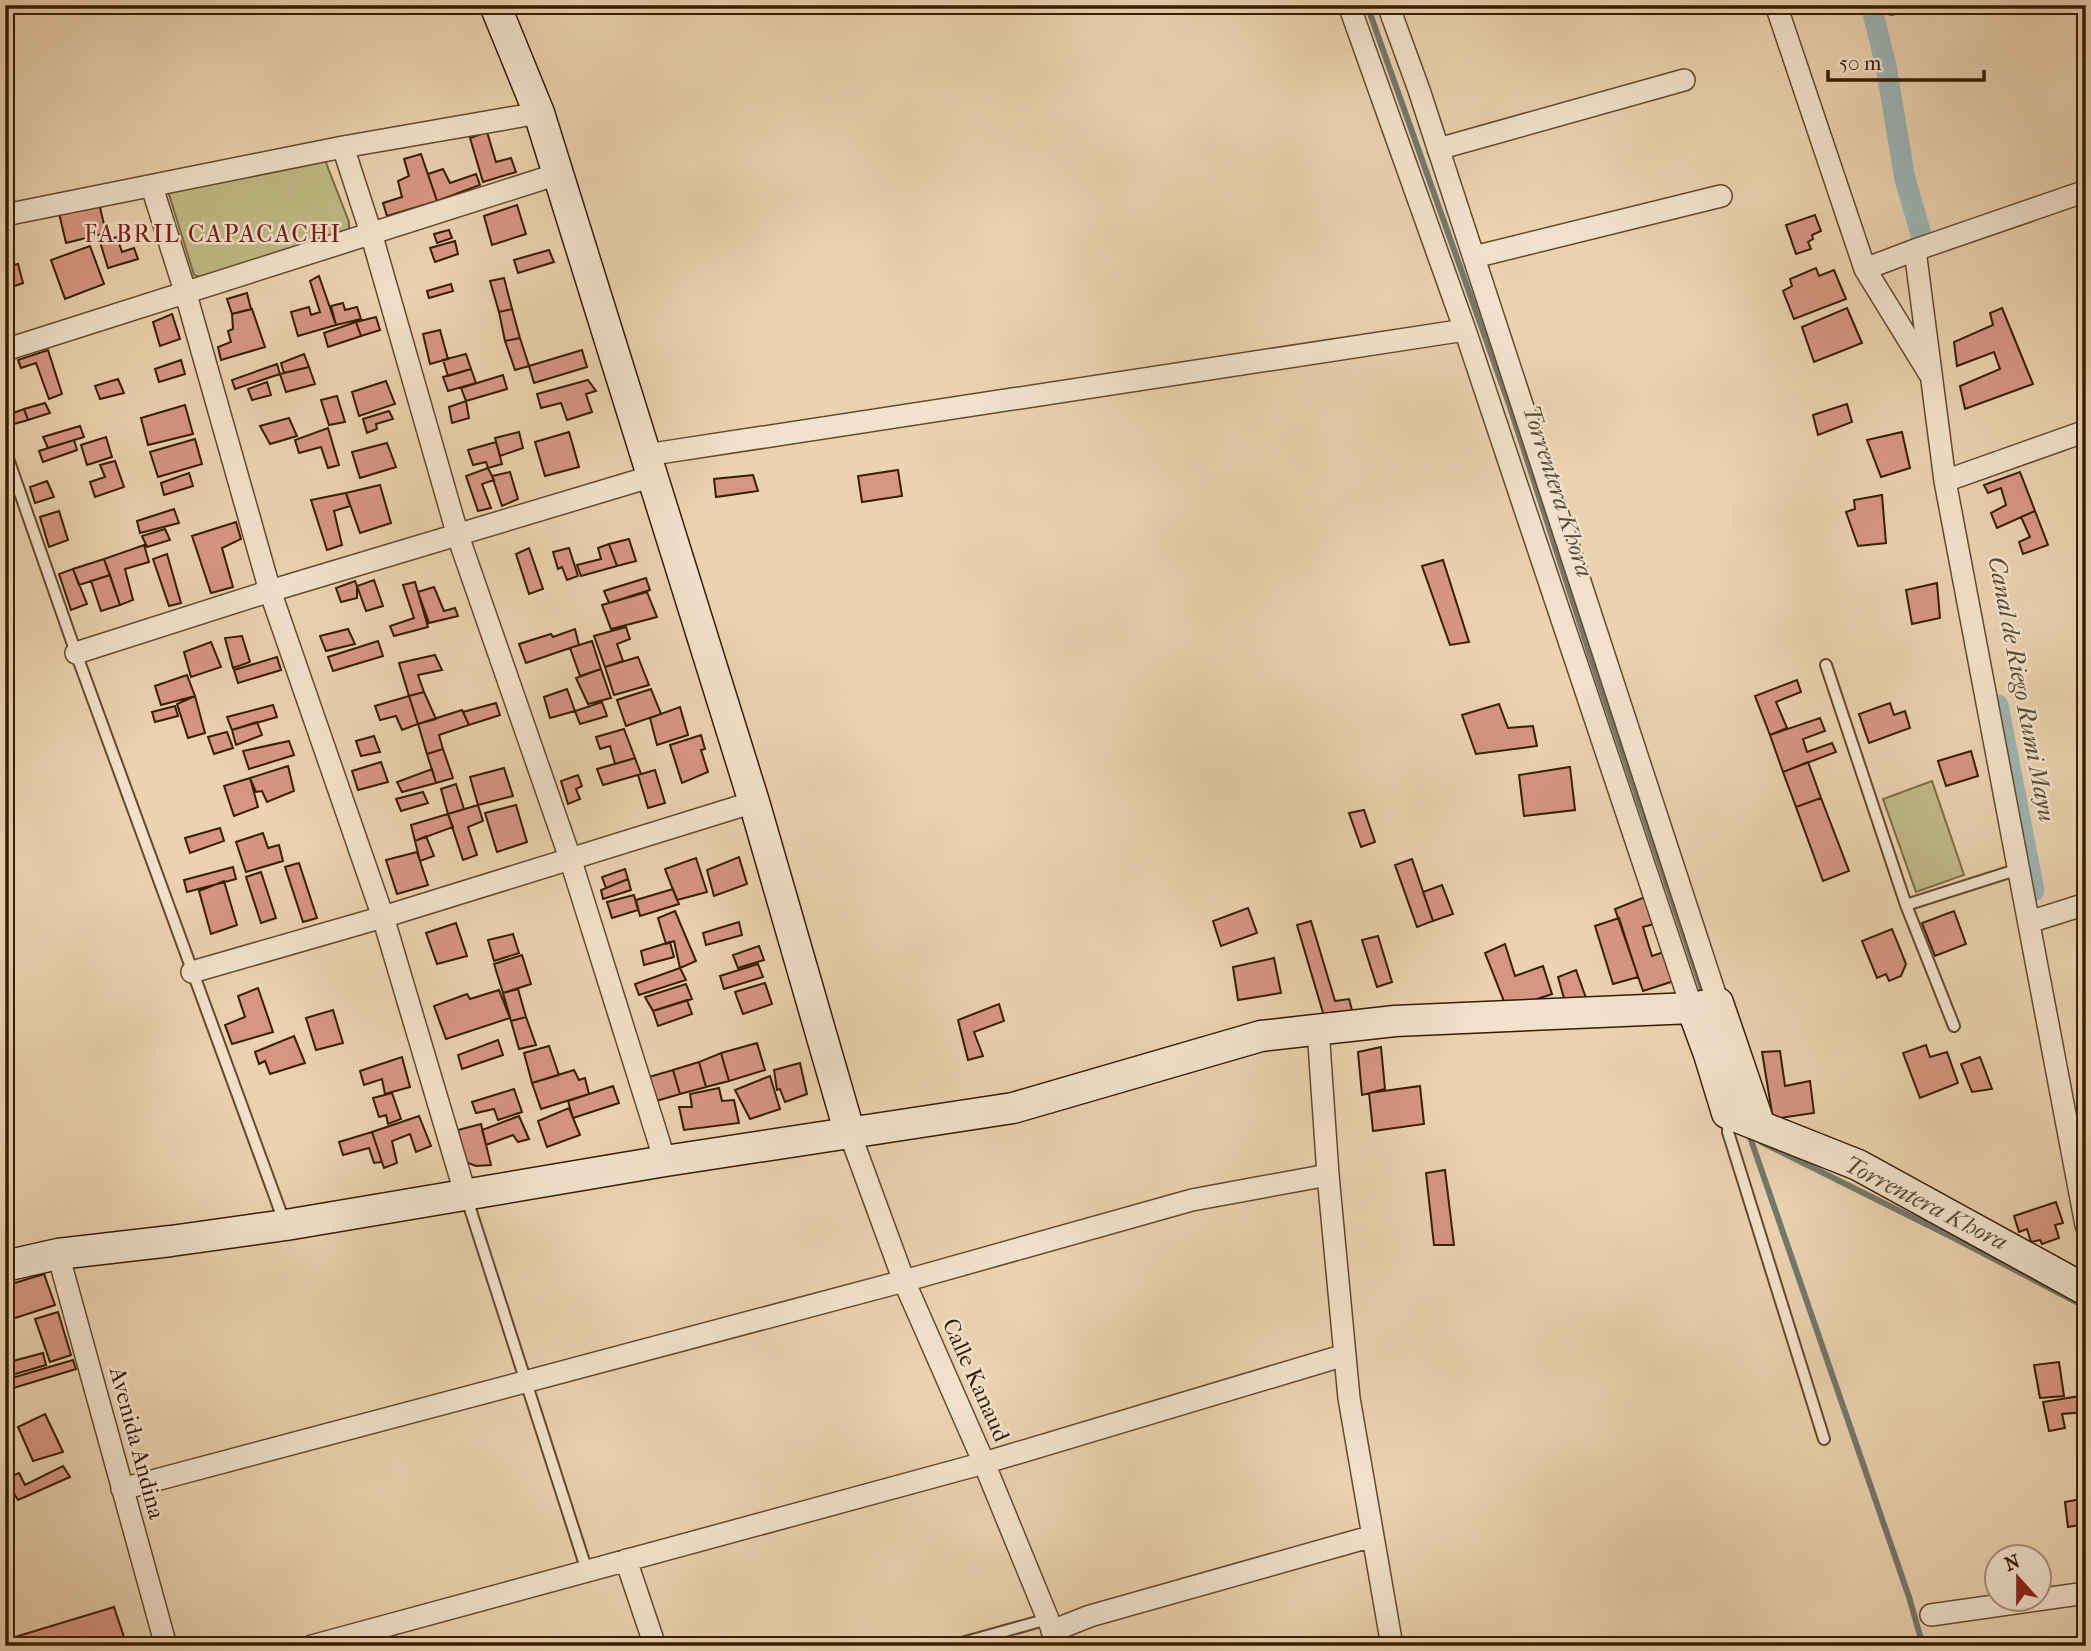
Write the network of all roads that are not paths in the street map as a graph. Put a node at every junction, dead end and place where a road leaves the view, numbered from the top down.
1 (495, 5) edge
2 (1349, 5) edge
3 (1388, 5) edge
4 (1776, 5) edge
5 (1910, 5) edge
6 (1891, 9) dead end
7 (1685, 80) dead end
8 (539, 113) junction
9 (344, 147) junction
10 (1438, 149) junction
11 (558, 174) junction
12 (152, 187) junction
13 (2086, 191) edge
14 (1721, 196) dead end
15 (5, 215) edge
16 (371, 233) junction
17 (1915, 250) junction
18 (1474, 257) junction
19 (1865, 269) junction
20 (185, 291) junction
21 (1465, 330) junction
22 (5, 350) edge
23 (1933, 380) junction
24 (2086, 431) edge
25 (5, 450) edge
26 (649, 465) junction
27 (1945, 481) junction
28 (457, 536) junction
29 (270, 591) junction
30 (76, 653) junction
31 (1826, 665) dead end
32 (754, 802) junction
33 (570, 858) junction
34 (2019, 869) junction
35 (2086, 904) edge
36 (1906, 905) junction
37 (383, 917) junction
38 (2029, 922) junction
39 (192, 972) junction
40 (1705, 1005) junction
41 (1954, 1026) dead end
42 (1318, 1029) junction
43 (1727, 1113) junction
44 (1760, 1126) junction
45 (850, 1134) junction
46 (665, 1161) junction
47 (1328, 1175) junction
48 (466, 1196) junction
49 (286, 1225) junction
50 (2086, 1226) edge
51 (58, 1254) junction
52 (5, 1266) edge
53 (904, 1281) junction
54 (2086, 1290) edge
55 (1345, 1355) junction
56 (526, 1382) junction
57 (1824, 1439) dead end
58 (984, 1463) junction
59 (122, 1489) junction
60 (1373, 1536) junction
61 (626, 1560) junction
62 (587, 1571) junction
63 (2086, 1593) edge
64 (1931, 1615) dead end
65 (1053, 1632) edge
66 (166, 1646) edge
67 (312, 1646) edge
68 (655, 1646) edge
69 (951, 1646) edge
70 (1392, 1646) edge

1 - 8 street
2 - 21 street
3 - 10 street
4 - 19 street
5 - 6 lane
7 - 10 street
8 - 9 street
8 - 11 street
9 - 12 street
9 - 16 street
10 - 18 street
11 - 16 street
11 - 26 street
12 - 15 street
12 - 20 street
13 - 17 street
14 - 18 street
16 - 20 street
16 - 28 street
17 - 19 street
17 - 23 street
18 - 40 street
19 - 23 street
20 - 22 street
20 - 29 street
21 - 26 street
21 - 40 street
23 - 27 street
24 - 27 street
25 - 30 lane
26 - 28 street
26 - 32 street
27 - 34 street
28 - 29 street
28 - 33 street
29 - 30 street
29 - 37 street
30 - 39 lane
31 - 36 lane
32 - 33 street
32 - 45 street
33 - 37 street
33 - 46 street
34 - 36 lane
34 - 38 street
35 - 38 street
36 - 41 lane
37 - 39 street
37 - 48 street
38 - 50 street
39 - 49 lane
40 - 42 street
40 - 43 street
40 - 44 street
42 - 45 street
42 - 47 street
43 - 44 street
43 - 57 lane
44 - 54 street
45 - 46 street
45 - 53 street, Calle Kanaud
46 - 48 street
47 - 53 street
47 - 55 street
48 - 49 street
48 - 56 lane
49 - 51 street
51 - 52 street
51 - 59 street, Avenida Andina
53 - 56 street
53 - 58 street, Calle Kanaud
55 - 58 street
55 - 60 street
56 - 59 street
56 - 62 lane
58 - 61 street
58 - 65 street, Calle Kanaud
59 - 66 street, Avenida Andina
60 - 65 street
60 - 70 street
61 - 62 street
61 - 68 street
62 - 67 street
63 - 64 street
65 - 69 lane

